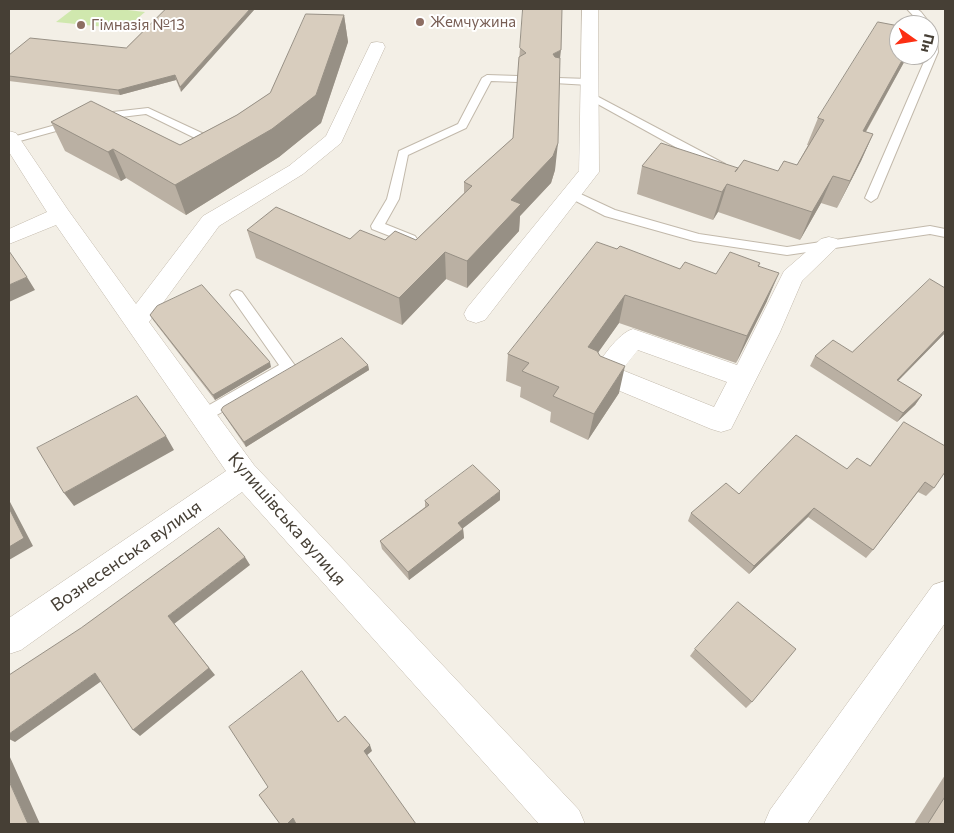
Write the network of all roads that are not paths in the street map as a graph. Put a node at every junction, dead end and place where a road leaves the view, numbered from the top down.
1 (590, 9) edge
2 (376, 47) dead end
3 (927, 65) edge
4 (518, 79) edge
5 (558, 81) edge
6 (589, 88) junction
7 (228, 136) edge
8 (10, 139) edge
9 (723, 167) edge
10 (572, 194) junction
11 (871, 198) dead end
12 (60, 215) junction
13 (945, 233) edge
14 (9, 237) edge
15 (410, 239) edge
16 (829, 244) junction
17 (237, 295) dead end
18 (476, 314) dead end
19 (136, 322) junction
20 (743, 377) junction
21 (203, 417) junction
22 (244, 474) junction
23 (945, 596) edge
24 (9, 638) edge
25 (565, 824) edge
26 (784, 824) edge

1 - 6 street
2 - 19 street
3 - 11 lane
4 - 15 lane
5 - 6 lane
6 - 9 lane
6 - 10 street
7 - 8 lane
8 - 12 street, Кулишівська вулиця
10 - 16 lane
10 - 18 street
12 - 14 street
12 - 19 street, Кулишівська вулиця
13 - 16 lane
16 - 20 street
17 - 21 lane
19 - 21 street, Кулишівська вулиця
20 - 20 street
21 - 22 street, Кулишівська вулиця
22 - 24 street, Вознесенська вулиця
22 - 25 street, Кулишівська вулиця
23 - 26 street

